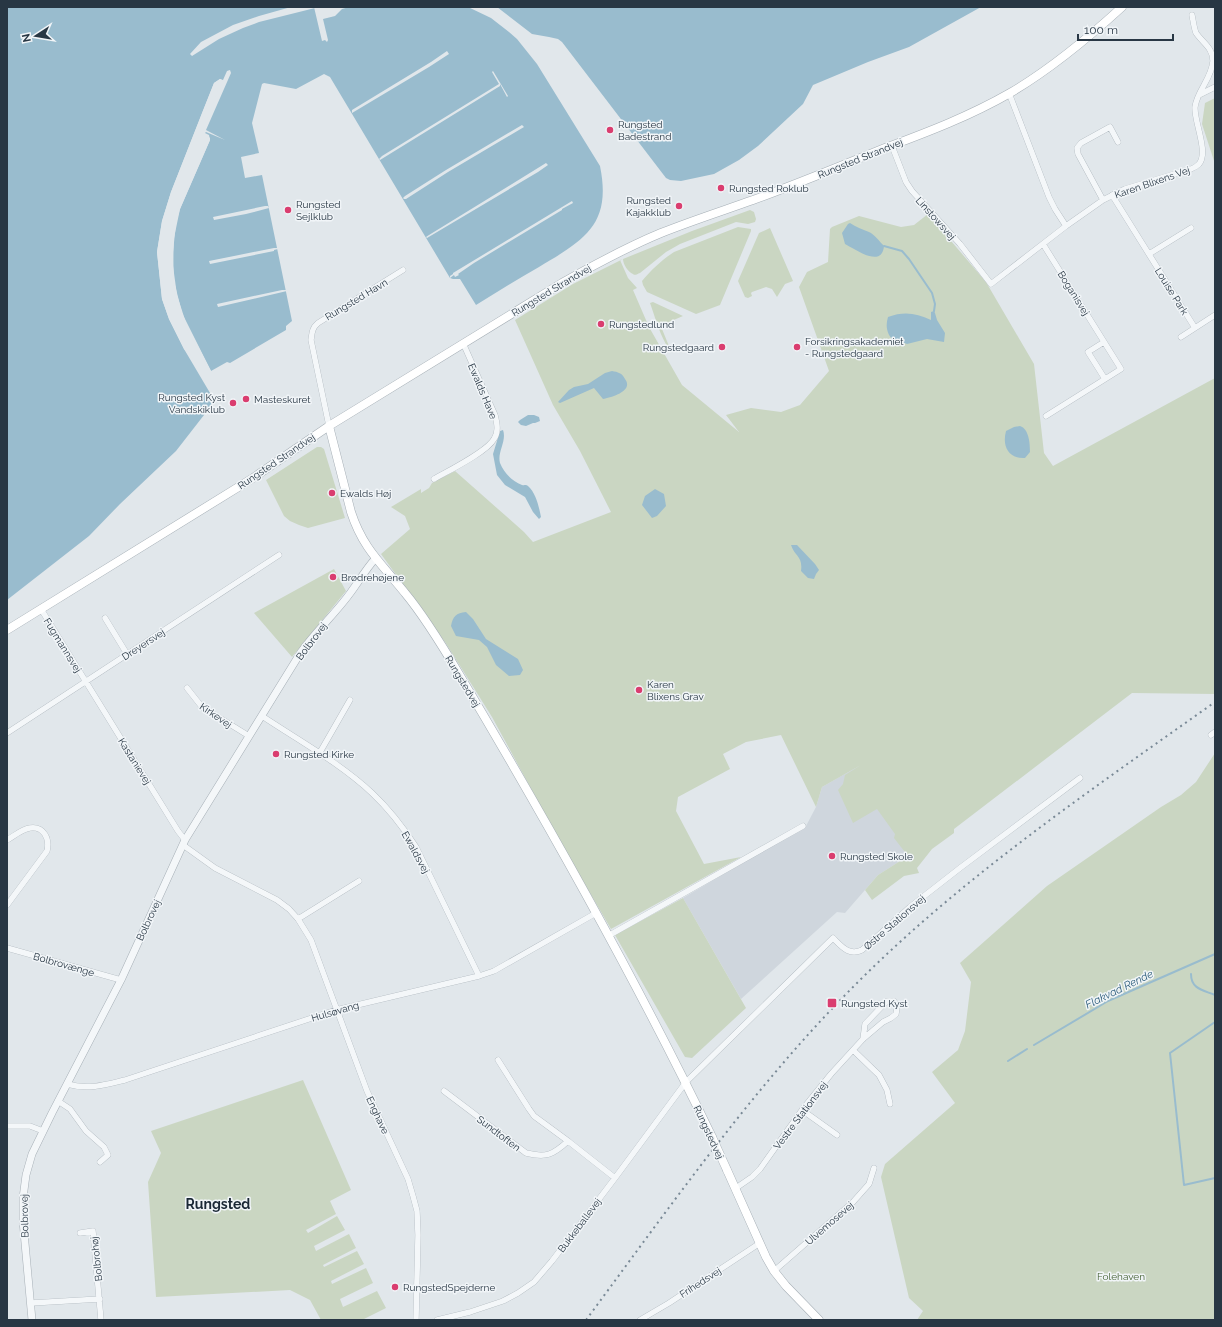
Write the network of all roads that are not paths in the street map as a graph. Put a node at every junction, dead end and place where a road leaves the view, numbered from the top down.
1 (1122, 7) edge
2 (1192, 15) dead end
3 (1215, 87) edge
4 (1009, 94) junction
5 (1199, 95) junction
6 (1118, 142) dead end
7 (892, 146) junction
8 (1112, 195) junction
9 (1102, 200) junction
10 (1066, 226) junction
11 (1191, 228) dead end
12 (1043, 244) junction
13 (1149, 254) junction
14 (403, 270) dead end
15 (991, 284) joint
16 (1215, 315) edge
17 (1195, 328) junction
18 (1181, 337) dead end
19 (1104, 342) junction
20 (463, 343) junction
21 (1105, 379) junction
22 (1046, 416) dead end
23 (329, 426) junction
24 (434, 479) dead end
25 (279, 555) dead end
26 (375, 559) junction
27 (41, 609) junction
28 (105, 618) dead end
29 (7, 630) edge
30 (127, 654) junction
31 (86, 682) junction
32 (188, 688) dead end
33 (350, 700) dead end
34 (262, 716) junction
35 (7, 734) edge
36 (249, 736) junction
37 (319, 754) junction
38 (1080, 778) dead end
39 (803, 826) dead end
40 (7, 840) edge
41 (184, 843) junction
42 (359, 881) dead end
43 (7, 906) edge
44 (596, 913) junction
45 (298, 919) junction
46 (608, 936) junction
47 (7, 948) edge
48 (479, 976) junction
49 (121, 980) junction
50 (336, 1010) junction
51 (863, 1039) junction
52 (852, 1050) junction
53 (498, 1060) dead end
54 (686, 1082) junction
55 (67, 1084) junction
56 (444, 1091) dead end
57 (58, 1102) junction
58 (890, 1104) dead end
59 (802, 1110) junction
60 (7, 1126) edge
61 (43, 1131) junction
62 (837, 1135) dead end
63 (568, 1141) junction
64 (100, 1162) dead end
65 (874, 1168) dead end
66 (615, 1178) junction
67 (736, 1188) junction
68 (80, 1233) dead end
69 (760, 1243) junction
70 (774, 1271) junction
71 (100, 1298) junction
72 (31, 1303) junction
73 (32, 1320) edge
74 (101, 1320) edge
75 (416, 1320) edge
76 (440, 1320) edge
77 (640, 1320) edge
78 (819, 1320) edge

1 - 4 main road, Rungsted Strandvej
2 - 5 street, Karen Blixens Vej
3 - 5 street
4 - 7 main road, Rungsted Strandvej
4 - 10 street
5 - 8 street, Karen Blixens Vej
6 - 9 street
7 - 15 street, Linstowsvej
7 - 20 main road, Rungsted Strandvej
8 - 9 street, Karen Blixens Vej
8 - 13 street, Louise Park
9 - 10 street, Karen Blixens Vej
10 - 12 street, Karen Blixens Vej
11 - 13 street
12 - 15 street, Karen Blixens Vej
12 - 19 street, Boganisvej
13 - 17 street, Louise Park
14 - 23 street, Rungsted Havn
16 - 17 street
17 - 18 street
19 - 21 street, Boganisvej
19 - 21 street
20 - 23 main road, Rungsted Strandvej
20 - 24 street, Ewalds Have
21 - 22 street, Boganisvej
23 - 26 main road, Rungstedvej
23 - 27 main road, Rungsted Strandvej
25 - 30 street, Dreyersvej
26 - 34 street, Bolbrovej
26 - 44 main road, Rungstedvej
27 - 29 main road, Rungsted Strandvej
27 - 31 street, Fugmannsvej
28 - 30 street
30 - 31 street, Dreyersvej
31 - 35 street, Dreyersvej
31 - 41 street, Kastanievej
32 - 36 street, Kirkevej
33 - 37 street
34 - 36 street, Bolbrovej
34 - 37 street, Ewaldsvej
36 - 41 street, Bolbrovej
37 - 48 street, Ewaldsvej
38 - 54 street, Østre Stationsvej
39 - 46 street
40 - 43 street
41 - 45 street, Enghave
41 - 49 street, Bolbrovej
42 - 45 street
44 - 46 main road, Rungstedvej
44 - 48 street, Hulsøvang
45 - 50 street, Enghave
46 - 54 main road, Rungstedvej
47 - 49 street, Bolbrovænge
48 - 50 street, Hulsøvang
49 - 55 street, Bolbrovej
50 - 55 street, Hulsøvang
50 - 75 street, Enghave
51 - 51 street, Vestre Stationsvej
51 - 52 street, Vestre Stationsvej
52 - 58 street
52 - 59 street, Vestre Stationsvej
53 - 63 street
54 - 66 street, Bukkeballevej
54 - 67 main road, Rungstedvej, bridge
55 - 57 street, Bolbrovej
56 - 63 street, Sundtoften
57 - 61 street, Bolbrovej
57 - 64 street
59 - 62 street
59 - 67 street, Vestre Stationsvej
60 - 61 street
61 - 72 street, Bolbrovej
63 - 66 street
65 - 70 street, Ulvemosevej
66 - 76 street, Bukkeballevej
67 - 69 main road, Rungstedvej
68 - 71 street, Bolbrohøj
69 - 70 main road, Rungstedvej
69 - 77 street, Frihedsvej
70 - 78 main road, Rungstedvej
71 - 72 street
71 - 74 street, Bolbrohøj
72 - 73 street, Bolbrovej

